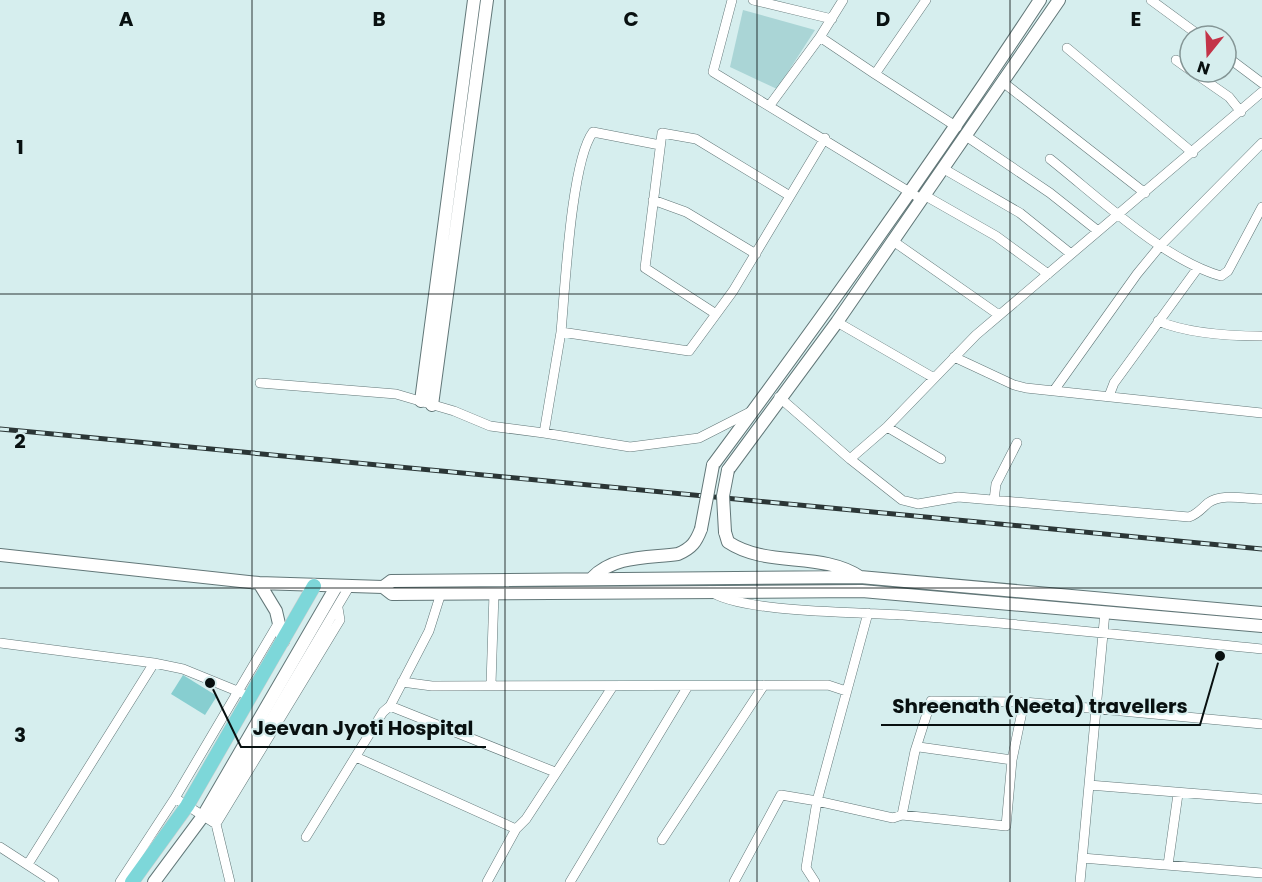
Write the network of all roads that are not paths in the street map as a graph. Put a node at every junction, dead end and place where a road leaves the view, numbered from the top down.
1 (474, 0) edge
2 (487, 0) edge
3 (732, 0) edge
4 (753, 0) edge
5 (843, 0) edge
6 (926, 0) edge
7 (1040, 0) edge
8 (1059, 0) edge
9 (1151, 0) edge
10 (832, 19) junction
11 (1184, 24) edge
12 (820, 37) junction
13 (1067, 48) dead end
14 (1238, 65) edge
15 (875, 74) junction
16 (1004, 83) junction
17 (1262, 83) edge
18 (1210, 84) edge
19 (1262, 92) edge
20 (770, 105) junction
21 (1241, 112) junction
22 (957, 127) junction
23 (966, 136) junction
24 (825, 138) junction
25 (1262, 143) edge
26 (660, 145) junction
27 (1193, 153) junction
28 (1050, 159) dead end
29 (944, 169) junction
30 (908, 191) junction
31 (1145, 192) junction
32 (790, 196) junction
33 (922, 197) junction
34 (653, 200) junction
35 (1262, 207) edge
36 (1120, 213) junction
37 (1098, 231) junction
38 (892, 241) junction
39 (1160, 246) junction
40 (756, 254) junction
41 (1071, 254) junction
42 (1197, 270) junction
43 (1048, 274) junction
44 (716, 314) junction
45 (999, 315) junction
46 (1158, 321) junction
47 (837, 322) junction
48 (561, 332) junction
49 (1262, 336) edge
50 (954, 357) junction
51 (934, 378) junction
52 (260, 383) dead end
53 (1055, 389) junction
54 (1109, 396) junction
55 (779, 397) junction
56 (427, 403) junction
57 (750, 412) junction
58 (1262, 413) edge
59 (887, 427) junction
60 (544, 433) junction
61 (1017, 443) dead end
62 (850, 459) junction
63 (941, 459) dead end
64 (994, 500) junction
65 (1262, 500) edge
66 (0, 555) edge
67 (860, 577) junction
68 (592, 578) junction
69 (259, 583) junction
70 (314, 586) junction
71 (336, 587) junction
72 (349, 587) junction
73 (383, 587) junction
74 (710, 591) junction
75 (441, 593) junction
76 (494, 593) junction
77 (1105, 612) junction
78 (868, 613) junction
79 (1262, 613) edge
80 (279, 621) junction
81 (1262, 626) edge
82 (1103, 634) junction
83 (283, 641) junction
84 (0, 643) edge
85 (1262, 649) edge
86 (154, 663) junction
87 (402, 682) junction
88 (491, 684) junction
89 (688, 686) junction
90 (764, 686) junction
91 (613, 687) junction
92 (238, 691) junction
93 (846, 691) junction
94 (251, 697) junction
95 (1024, 702) junction
96 (390, 706) junction
97 (1096, 709) junction
98 (1262, 724) edge
99 (919, 747) junction
100 (356, 757) junction
101 (1012, 760) junction
102 (555, 772) junction
103 (1089, 785) junction
104 (1178, 794) junction
105 (175, 798) junction
106 (1262, 800) edge
107 (817, 801) junction
108 (187, 806) junction
109 (902, 816) junction
110 (210, 820) junction
111 (516, 829) junction
112 (306, 837) dead end
113 (662, 840) dead end
114 (0, 847) edge
115 (1082, 858) junction
116 (28, 864) junction
117 (1168, 865) junction
118 (1262, 873) edge
119 (54, 882) edge
120 (120, 882) edge
121 (132, 882) edge
122 (154, 882) edge
123 (230, 882) edge
124 (487, 882) edge
125 (570, 882) edge
126 (734, 882) edge
127 (815, 882) edge
128 (1080, 882) edge

1 - 56 street
2 - 56 street
3 - 20 street
4 - 10 street
5 - 10 street
6 - 15 street
7 - 22 street
8 - 16 street
9 - 11 street
10 - 12 street
12 - 15 street
12 - 20 street
13 - 27 street
14 - 17 street
15 - 22 street
16 - 23 street
16 - 31 street
18 - 21 street
19 - 21 street
20 - 24 street
21 - 27 street
22 - 30 street
23 - 29 street
23 - 37 street
24 - 30 street
24 - 32 street
25 - 39 street
26 - 32 street
26 - 34 street
26 - 48 street
27 - 31 street
28 - 36 street
29 - 33 street
29 - 41 street
30 - 33 street
30 - 57 street
31 - 36 street
32 - 40 street
33 - 38 street
33 - 43 street
34 - 40 street
34 - 44 street
35 - 42 street
36 - 37 street
36 - 39 street
37 - 41 street
38 - 45 street
38 - 47 street
39 - 42 street
39 - 53 street
40 - 44 street
41 - 43 street
42 - 46 street
43 - 45 street
44 - 48 street
45 - 50 street
46 - 49 street
46 - 54 street
47 - 51 street
47 - 55 street
48 - 60 street
50 - 51 street
50 - 53 street
51 - 59 street
52 - 56 street
53 - 54 street
54 - 58 street
55 - 62 street
55 - 67 street, bridge
56 - 60 street
57 - 60 street
57 - 68 street, bridge
59 - 62 street
59 - 63 street
61 - 64 street
62 - 64 street
64 - 65 street
66 - 69 street
67 - 68 street
67 - 79 street
68 - 73 street
69 - 70 street
69 - 80 street
70 - 71 street
70 - 83 main road
71 - 72 street
71 - 110 street
72 - 73 street
72 - 110 street
73 - 75 street
74 - 76 street
74 - 77 street
74 - 78 street
75 - 76 street
75 - 87 street
76 - 88 street
77 - 81 street
77 - 82 street
78 - 82 street
78 - 93 street
80 - 83 street
80 - 92 street
82 - 85 street
82 - 97 street
83 - 94 main road
84 - 86 street
86 - 92 street
86 - 116 street
87 - 88 street
87 - 96 street
88 - 91 street
89 - 90 street
89 - 91 street
89 - 125 street
90 - 93 street
90 - 113 street
91 - 102 street
92 - 94 street
92 - 105 street
93 - 107 street
94 - 108 main road
95 - 97 street
95 - 99 street
95 - 101 street
96 - 100 street
96 - 102 street
97 - 98 street
97 - 103 street
99 - 101 street
99 - 109 street
100 - 111 street
100 - 112 street
101 - 109 street
102 - 111 street
103 - 104 street
103 - 115 street
104 - 106 street
104 - 117 street
105 - 108 street
105 - 120 street
107 - 109 street
107 - 126 street
107 - 127 street
108 - 110 street
108 - 121 main road
110 - 122 street
110 - 123 street
111 - 124 street
114 - 116 street
115 - 117 street
115 - 128 street
116 - 119 street
117 - 118 street

